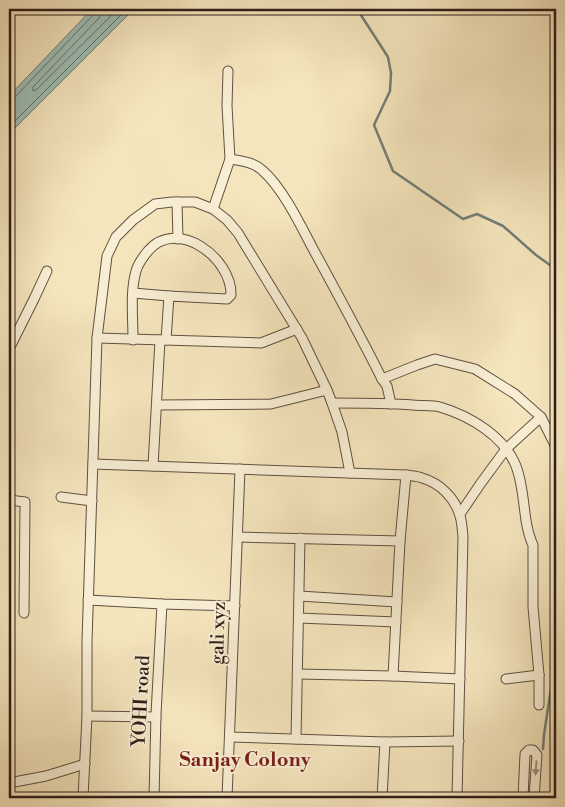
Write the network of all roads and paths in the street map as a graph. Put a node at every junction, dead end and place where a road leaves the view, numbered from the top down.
1 (228, 71) dead end
2 (230, 159) junction
3 (177, 202) junction
4 (213, 209) junction
5 (178, 239) junction
6 (47, 271) dead end
7 (133, 293) junction
8 (169, 296) junction
9 (297, 329) junction
10 (97, 338) junction
11 (133, 340) junction
12 (163, 340) junction
13 (9, 349) edge
14 (382, 379) junction
15 (327, 390) junction
16 (332, 403) junction
17 (157, 404) junction
18 (391, 404) junction
19 (541, 417) junction
20 (556, 447) edge
21 (506, 449) junction
22 (93, 464) junction
23 (154, 466) junction
24 (240, 469) junction
25 (350, 473) junction
26 (406, 475) junction
27 (61, 497) dead end
28 (9, 500) edge
29 (92, 501) junction
30 (460, 514) junction
31 (238, 537) junction
32 (300, 538) junction
33 (400, 541) junction
34 (299, 596) junction
35 (88, 600) junction
36 (397, 602) junction
37 (162, 604) junction
38 (235, 606) junction
39 (24, 612) dead end
40 (299, 618) junction
41 (396, 622) junction
42 (298, 674) junction
43 (539, 675) junction
44 (393, 676) junction
45 (460, 679) junction
46 (506, 679) dead end
47 (539, 705) dead end
48 (87, 716) junction
49 (156, 717) junction
50 (230, 737) junction
51 (296, 739) junction
52 (459, 741) junction
53 (385, 742) junction
54 (85, 764) junction
55 (9, 783) edge
56 (84, 798) edge
57 (154, 798) edge
58 (227, 798) edge
59 (382, 798) edge
60 (457, 798) edge
61 (522, 798) edge
62 (534, 798) edge

1 - 2 street
2 - 4 street
2 - 14 street
3 - 4 street
3 - 5 street
3 - 10 street
4 - 9 street
5 - 7 street
5 - 8 street
6 - 13 street
7 - 8 street
7 - 11 street
8 - 12 street
9 - 12 street
9 - 15 street
10 - 11 street
10 - 22 street
11 - 12 street
12 - 17 street
14 - 18 street
14 - 19 street
15 - 16 street
15 - 17 street
16 - 18 street
16 - 25 street
17 - 23 street
18 - 21 street
19 - 20 street
19 - 21 street
21 - 30 street
21 - 43 street
22 - 23 street
22 - 29 street
23 - 24 street
24 - 25 street
24 - 31 street, gali xyz
25 - 26 street
26 - 30 street
26 - 33 street
27 - 29 street
28 - 39 street
29 - 35 street
30 - 45 street
31 - 32 street
31 - 38 street, gali xyz
32 - 33 street
32 - 34 street
33 - 36 street
34 - 36 street
34 - 40 street
35 - 37 street
35 - 48 street
36 - 41 street
37 - 38 street
37 - 49 street, YOHI road
38 - 50 street, gali xyz
40 - 41 street
40 - 42 street
41 - 44 street
42 - 44 street
42 - 51 street
43 - 46 street
43 - 47 street
44 - 45 street
45 - 52 street
48 - 49 street
48 - 54 street
49 - 57 street, YOHI road
50 - 51 street
50 - 58 street, gali xyz
51 - 53 street
52 - 53 street
52 - 60 street
53 - 59 street
54 - 55 street
54 - 56 street
61 -> 62 street

